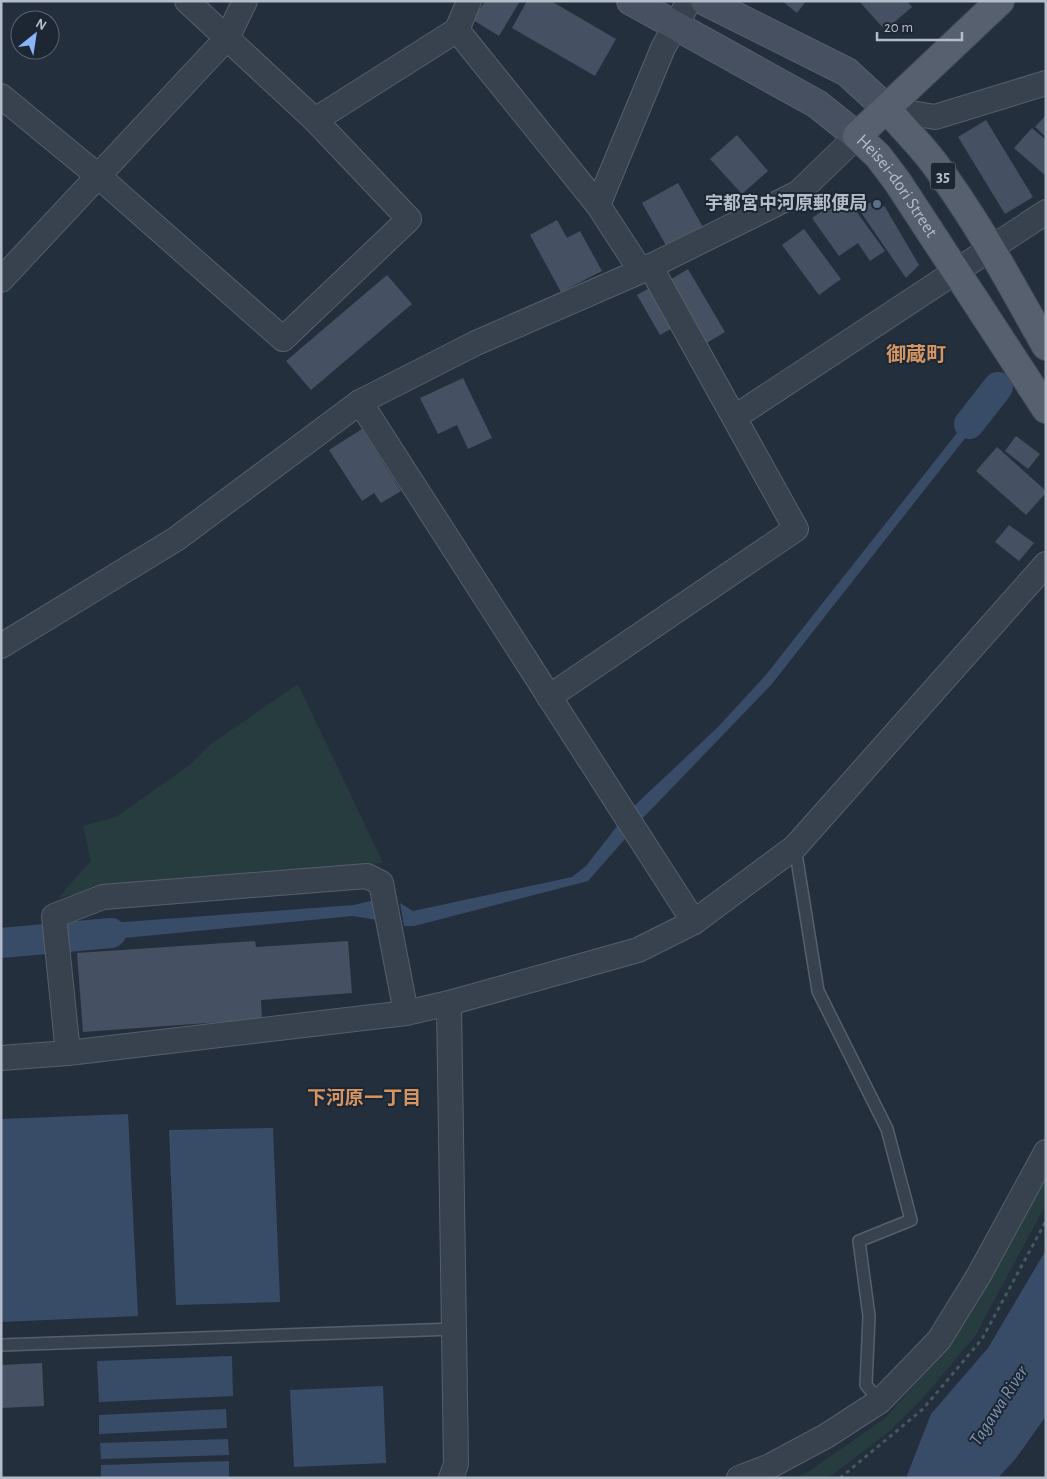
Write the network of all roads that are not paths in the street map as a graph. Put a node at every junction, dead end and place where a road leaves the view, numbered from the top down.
1 (188, 1) edge
2 (245, 1) edge
3 (469, 1) edge
4 (631, 1) edge
5 (689, 1) edge
6 (705, 1) edge
7 (1000, 1) edge
8 (676, 25) junction
9 (457, 30) junction
10 (227, 38) junction
11 (1046, 83) edge
12 (1, 96) edge
13 (887, 109) junction
14 (315, 120) junction
15 (857, 136) junction
16 (97, 175) junction
17 (598, 205) junction
18 (1046, 212) edge
19 (991, 249) junction
20 (646, 268) junction
21 (957, 270) junction
22 (1, 280) edge
23 (1046, 346) edge
24 (360, 402) junction
25 (1046, 409) edge
26 (735, 417) junction
27 (1046, 564) edge
28 (1, 646) edge
29 (549, 697) junction
30 (795, 847) junction
31 (694, 922) junction
32 (449, 1004) junction
33 (406, 1013) junction
34 (68, 1053) junction
35 (1, 1058) edge
36 (1046, 1152) edge
37 (454, 1329) junction
38 (1, 1345) edge
39 (880, 1401) junction
40 (451, 1478) edge
41 (739, 1478) edge

1 - 10 street
2 - 10 street
3 - 9 street
4 - 8 street, Heisei-dori Street
5 - 8 street
6 - 13 street
7 - 13 main road
8 - 15 street, Heisei-dori Street
8 - 17 street
9 - 14 street
9 - 17 street
10 - 14 street
10 - 16 street
11 - 13 street
12 - 16 street
13 - 15 main road
13 - 19 main road, 35
14 - 16 street
15 - 20 street
15 - 21 main road, Heisei-dori Street / 35
16 - 22 street
17 - 20 street
18 - 19 street
19 - 21 street
19 - 23 main road, 35
20 - 24 street
20 - 26 street
21 - 25 main road, Heisei-dori Street / 35
21 - 26 street
24 - 28 street
24 - 29 street
26 - 29 street
27 - 30 street
29 - 31 street
30 - 31 street
30 - 39 lane
31 - 32 street
32 - 33 street
32 - 37 street
33 - 34 street
33 - 34 street
34 - 35 street
36 - 39 street
37 - 38 lane
37 - 40 street
39 - 41 street

